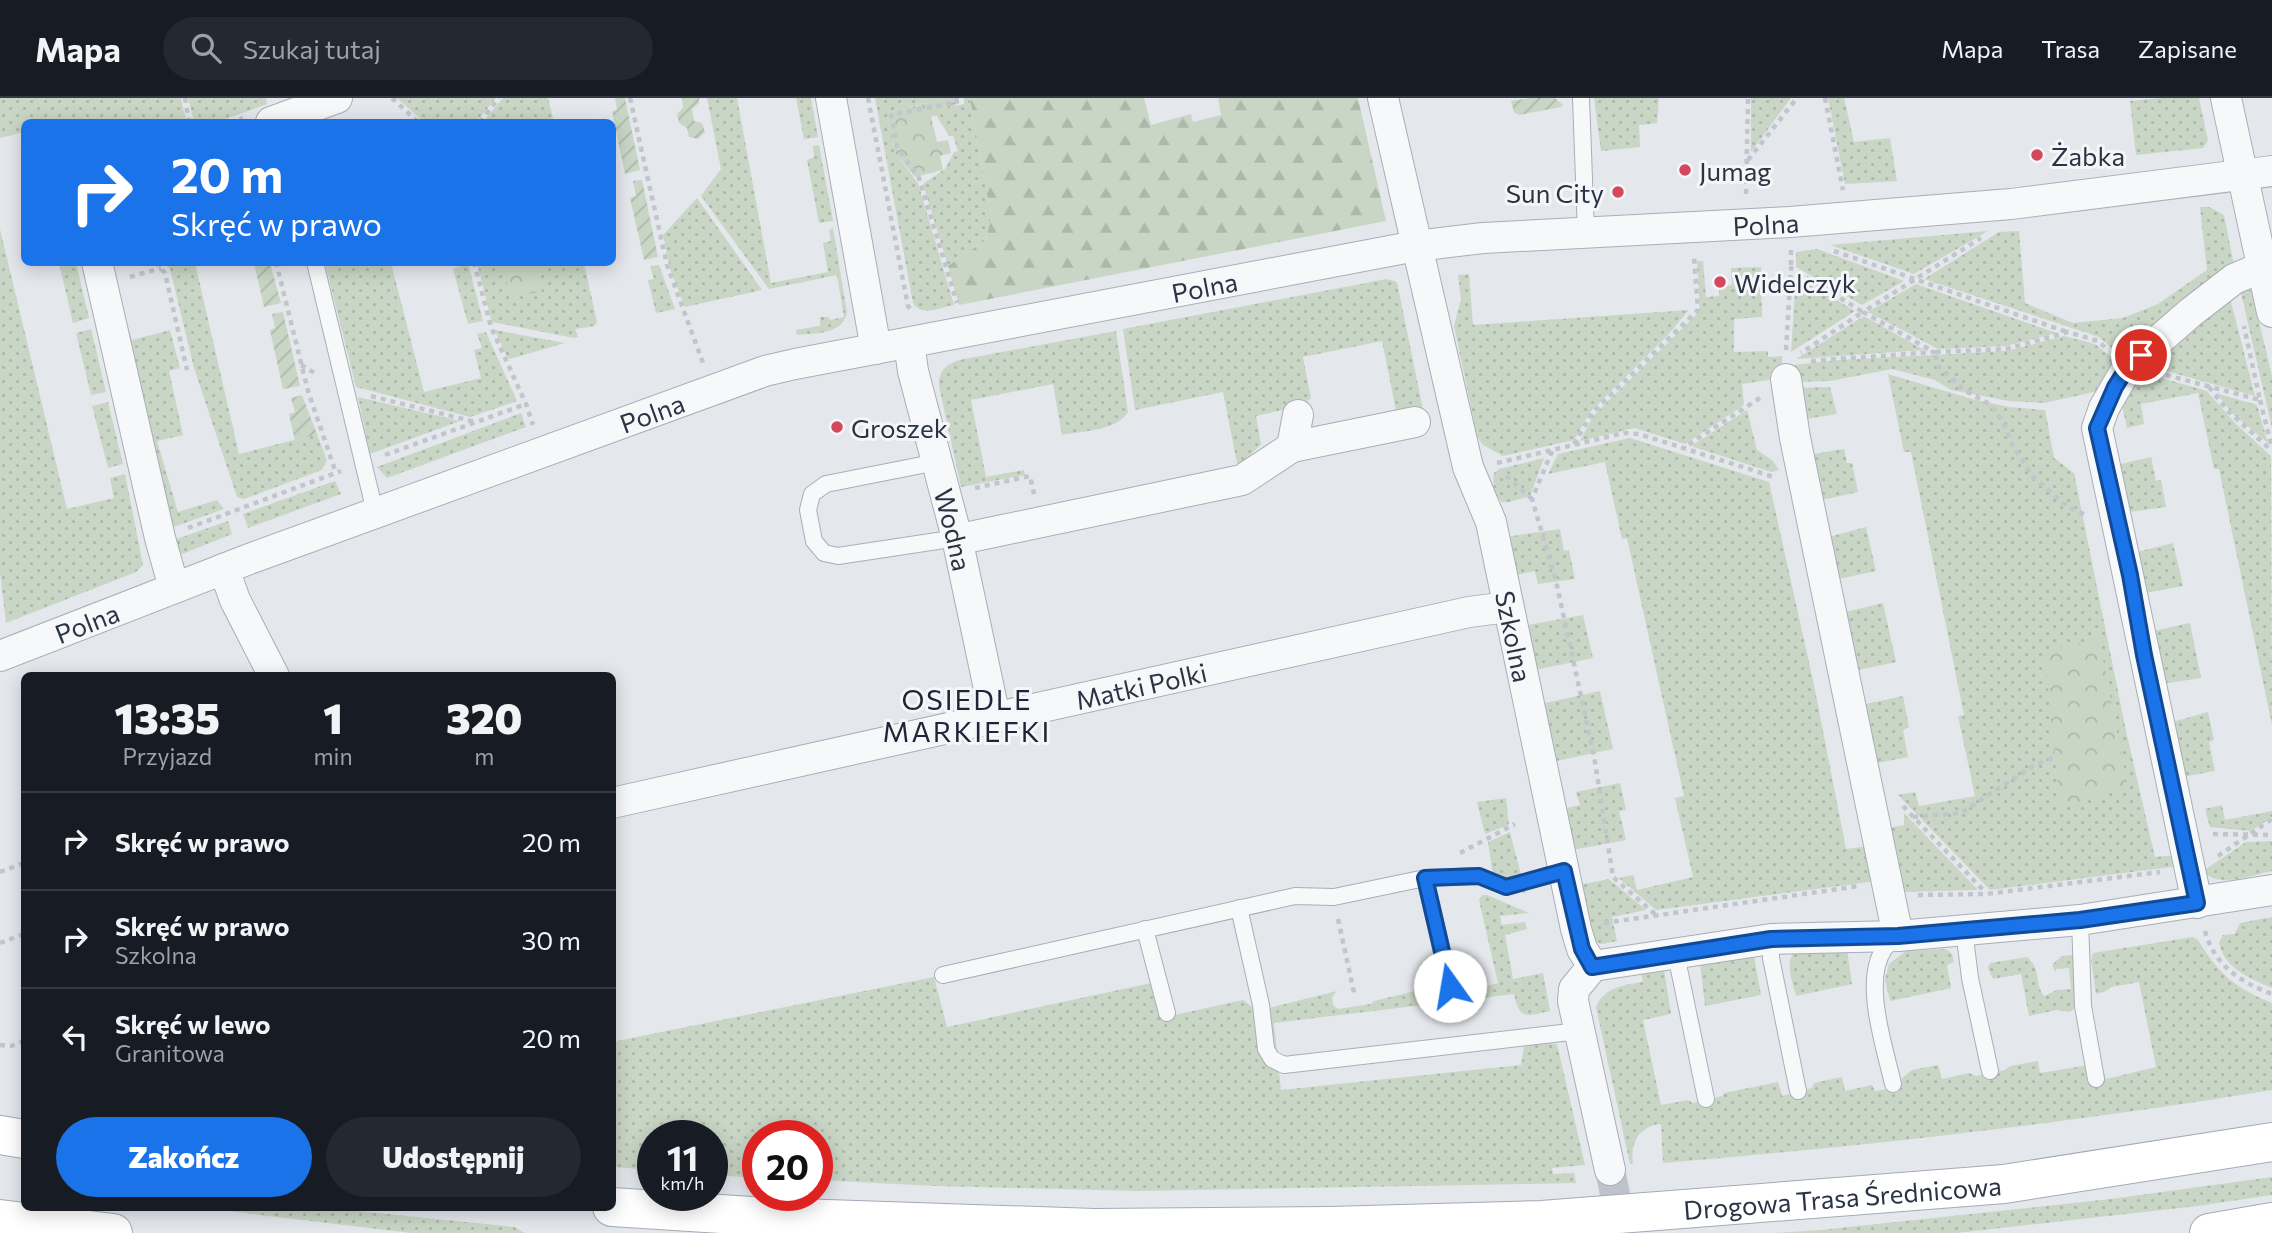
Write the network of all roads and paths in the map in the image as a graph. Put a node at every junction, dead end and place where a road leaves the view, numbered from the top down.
1 (185, 98) edge
2 (337, 98) edge
3 (392, 98) edge
4 (499, 98) edge
5 (630, 98) edge
6 (831, 98) edge
7 (868, 98) edge
8 (956, 98) edge
9 (1383, 98) edge
10 (1581, 98) edge
11 (1748, 98) edge
12 (1797, 98) edge
13 (1825, 98) edge
14 (2226, 98) edge
15 (188, 119) edge
16 (283, 119) edge
17 (415, 119) edge
18 (482, 119) edge
19 (1747, 161) junction
20 (2272, 171) edge
21 (2242, 176) junction
22 (1843, 191) dead end
23 (1746, 198) dead end
24 (1691, 226) junction
25 (1586, 233) junction
26 (1983, 237) dead end
27 (1416, 246) junction
28 (1825, 248) dead end
29 (98, 266) edge
30 (159, 266) edge
31 (277, 266) edge
32 (316, 266) edge
33 (475, 266) edge
34 (2262, 267) junction
35 (1914, 279) junction
36 (2234, 279) junction
37 (959, 310) dead end
38 (1863, 312) junction
39 (2272, 312) edge
40 (922, 316) dead end
41 (2068, 332) junction
42 (2098, 341) dead end
43 (909, 343) junction
44 (876, 349) junction
45 (1934, 352) junction
46 (714, 362) dead end
47 (301, 365) junction
48 (1792, 365) junction
49 (704, 366) junction
50 (2127, 368) junction
51 (187, 370) dead end
52 (692, 370) dead end
53 (2208, 387) junction
54 (344, 389) junction
55 (2260, 400) junction
56 (526, 404) junction
57 (1298, 415) dead end
58 (476, 422) junction
59 (1415, 422) dead end
60 (534, 429) dead end
61 (1574, 444) junction
62 (1292, 447) junction
63 (1683, 448) junction
64 (2272, 450) edge
65 (1552, 451) junction
66 (937, 462) junction
67 (363, 463) junction
68 (1468, 467) junction
69 (337, 473) junction
70 (1805, 485) junction
71 (971, 488) dead end
72 (375, 512) junction
73 (1041, 522) junction
74 (2120, 530) junction
75 (160, 538) junction
76 (957, 538) junction
77 (224, 569) junction
78 (174, 588) junction
79 (1508, 607) junction
80 (0, 656) edge
81 (272, 672) edge
82 (995, 716) junction
83 (2055, 757) dead end
84 (616, 802) edge
85 (1871, 810) junction
86 (1913, 817) junction
87 (2272, 819) edge
88 (1515, 824) dead end
89 (2183, 832) junction
90 (2250, 835) junction
91 (2272, 835) edge
92 (21, 864) edge
93 (2189, 868) junction
94 (1564, 871) junction
95 (0, 872) edge
96 (1425, 878) junction
97 (1887, 889) junction
98 (2272, 890) edge
99 (1986, 894) junction
100 (1334, 897) junction
101 (2197, 903) junction
102 (1239, 908) junction
103 (1656, 915) junction
104 (1620, 920) dead end
105 (2080, 920) junction
106 (1146, 929) junction
107 (1964, 930) junction
108 (21, 935) edge
109 (1898, 936) junction
110 (1771, 939) junction
111 (0, 943) edge
112 (1678, 953) junction
113 (1592, 967) junction
114 (943, 975) dead end
115 (1450, 986) dead end
116 (2272, 994) edge
117 (1354, 997) dead end
118 (1167, 1013) dead end
119 (1579, 1031) junction
120 (21, 1042) edge
121 (0, 1045) edge
122 (1990, 1072) dead end
123 (2096, 1079) dead end
124 (1893, 1084) dead end
125 (1798, 1091) dead end
126 (1706, 1099) dead end
127 (0, 1135) edge
128 (21, 1138) edge
129 (2272, 1142) edge
130 (1610, 1170) tunnel mouth
131 (616, 1207) edge
132 (0, 1219) edge
133 (2272, 1222) edge
134 (113, 1233) edge
135 (2209, 1233) edge

1 - 15 path
2 - 16 street
3 - 17 path
4 - 18 path
5 - 49 path
6 - 44 street
7 - 40 path
8 - 37 path
9 - 27 street, Szkolna
10 - 25 lane
11 - 19 path
12 - 19 path
13 - 22 path
14 - 21 street
19 - 23 path
20 - 21 street, Polna
21 - 24 street, Polna
21 - 34 street
24 - 25 street, Polna
24 - 61 path
25 - 27 street, Polna
26 - 35 path
27 - 43 street, Polna
27 - 68 street, Szkolna
28 - 35 path
29 - 75 street
30 - 51 path
31 - 47 path
32 - 54 lane
33 - 56 path
34 - 36 street
34 - 39 street
35 - 38 path
35 - 41 path
36 - 50 street
36 - 55 path
38 - 45 path
38 - 48 path
38 - 48 path
41 - 42 path
41 - 45 path
43 - 44 street, Polna
43 - 66 street, Wodna
44 - 72 street, Polna
45 - 48 path
45 - 74 path
46 - 49 path
47 - 54 path
47 - 69 path
48 - 63 path
48 - 70 street
49 - 52 path
50 - 53 path
50 - 74 street
53 - 55 path
53 - 64 path
54 - 58 path
54 - 67 lane
55 - 64 path
56 - 58 path
56 - 60 path
57 - 62 street
58 - 67 path
59 - 62 street
61 - 63 path
61 - 65 path
62 - 73 street
63 - 70 path
65 - 68 path
65 - 103 path
66 - 76 street, Wodna
66 - 76 lane
67 - 69 path
67 - 72 lane
68 - 79 street, Szkolna
69 - 75 path
70 - 85 street
71 - 73 path
72 - 77 street, Polna
73 - 76 street
74 - 89 street
75 - 78 street
76 - 82 street, Wodna
77 - 78 street, Polna
77 - 81 street
78 - 80 street, Polna
79 - 82 street, Matki Polki
79 - 94 street, Szkolna
82 - 84 street, Matki Polki
83 - 86 path
85 - 86 path
85 - 97 street
86 - 99 path
87 - 90 path
88 - 96 path
89 - 90 path
89 - 93 street
90 - 91 path
90 - 93 path
92 - 95 path
93 - 99 path
93 - 101 street
94 - 96 lane
94 - 113 street, Szkolna
96 - 100 lane
96 - 115 lane
97 - 99 path
97 - 103 path
97 - 109 street
98 - 101 street
100 - 102 lane
100 - 117 path
101 - 105 street
101 - 116 path
102 - 106 lane
102 - 119 lane
103 - 104 path
105 - 107 street
105 - 123 lane
106 - 114 lane
106 - 118 lane
107 - 109 street
107 - 122 lane
108 - 111 path
109 - 110 street
109 - 124 lane
110 - 112 street
110 - 125 lane
112 - 113 street
112 - 126 lane
113 - 119 street
119 - 130 street
120 - 121 path
127 - 128 main road
129 - 131 main road, Drogowa Trasa Średnicowa
132 - 134 main road
133 - 135 main road

